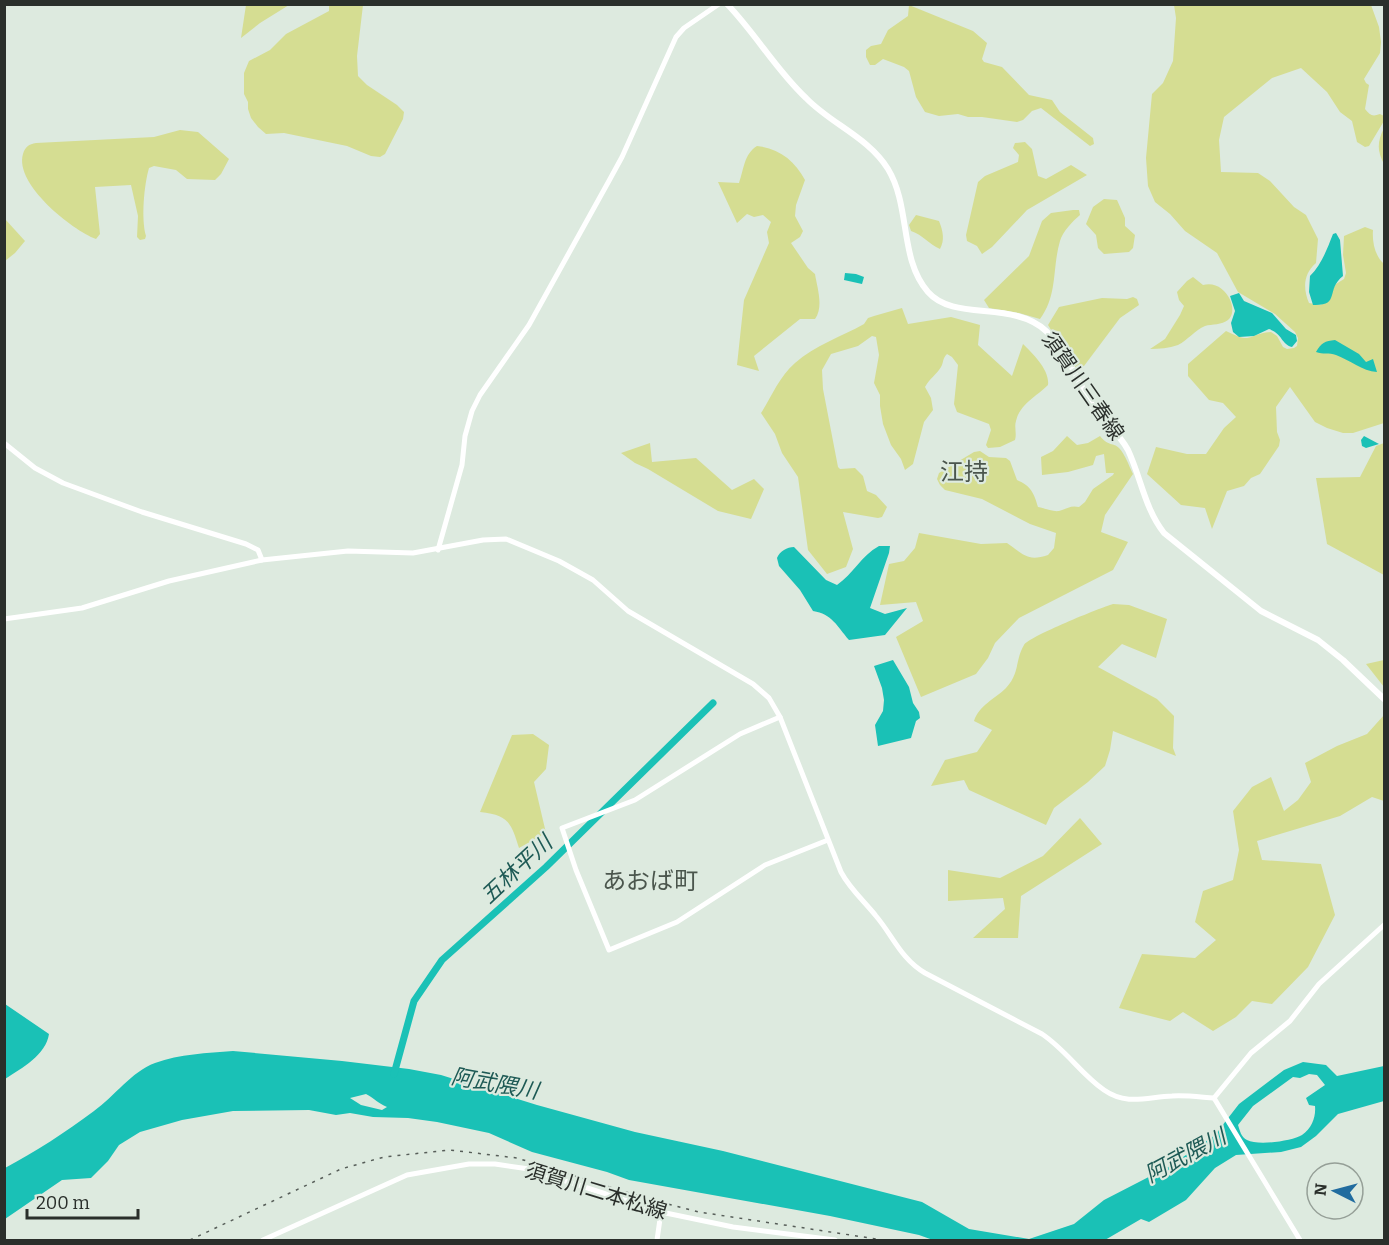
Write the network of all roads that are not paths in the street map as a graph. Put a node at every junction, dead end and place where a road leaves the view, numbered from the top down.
1 (719, 4) edge
2 (728, 4) edge
3 (4, 443) edge
4 (438, 550) junction
5 (262, 560) junction
6 (4, 619) edge
7 (1384, 699) edge
8 (780, 717) junction
9 (828, 840) junction
10 (1384, 925) edge
11 (1214, 1098) junction
12 (661, 1212) junction
13 (263, 1240) edge
14 (657, 1240) edge
15 (835, 1240) edge
16 (1300, 1240) edge

1 - 4 street
2 - 7 main road, 須賀川三春線
3 - 5 street
4 - 5 street
4 - 8 street
5 - 6 street
8 - 9 street
8 - 9 street
9 - 11 street
10 - 11 street
11 - 16 street
12 - 13 street, 須賀川二本松線
12 - 14 street
12 - 15 street, 須賀川二本松線

